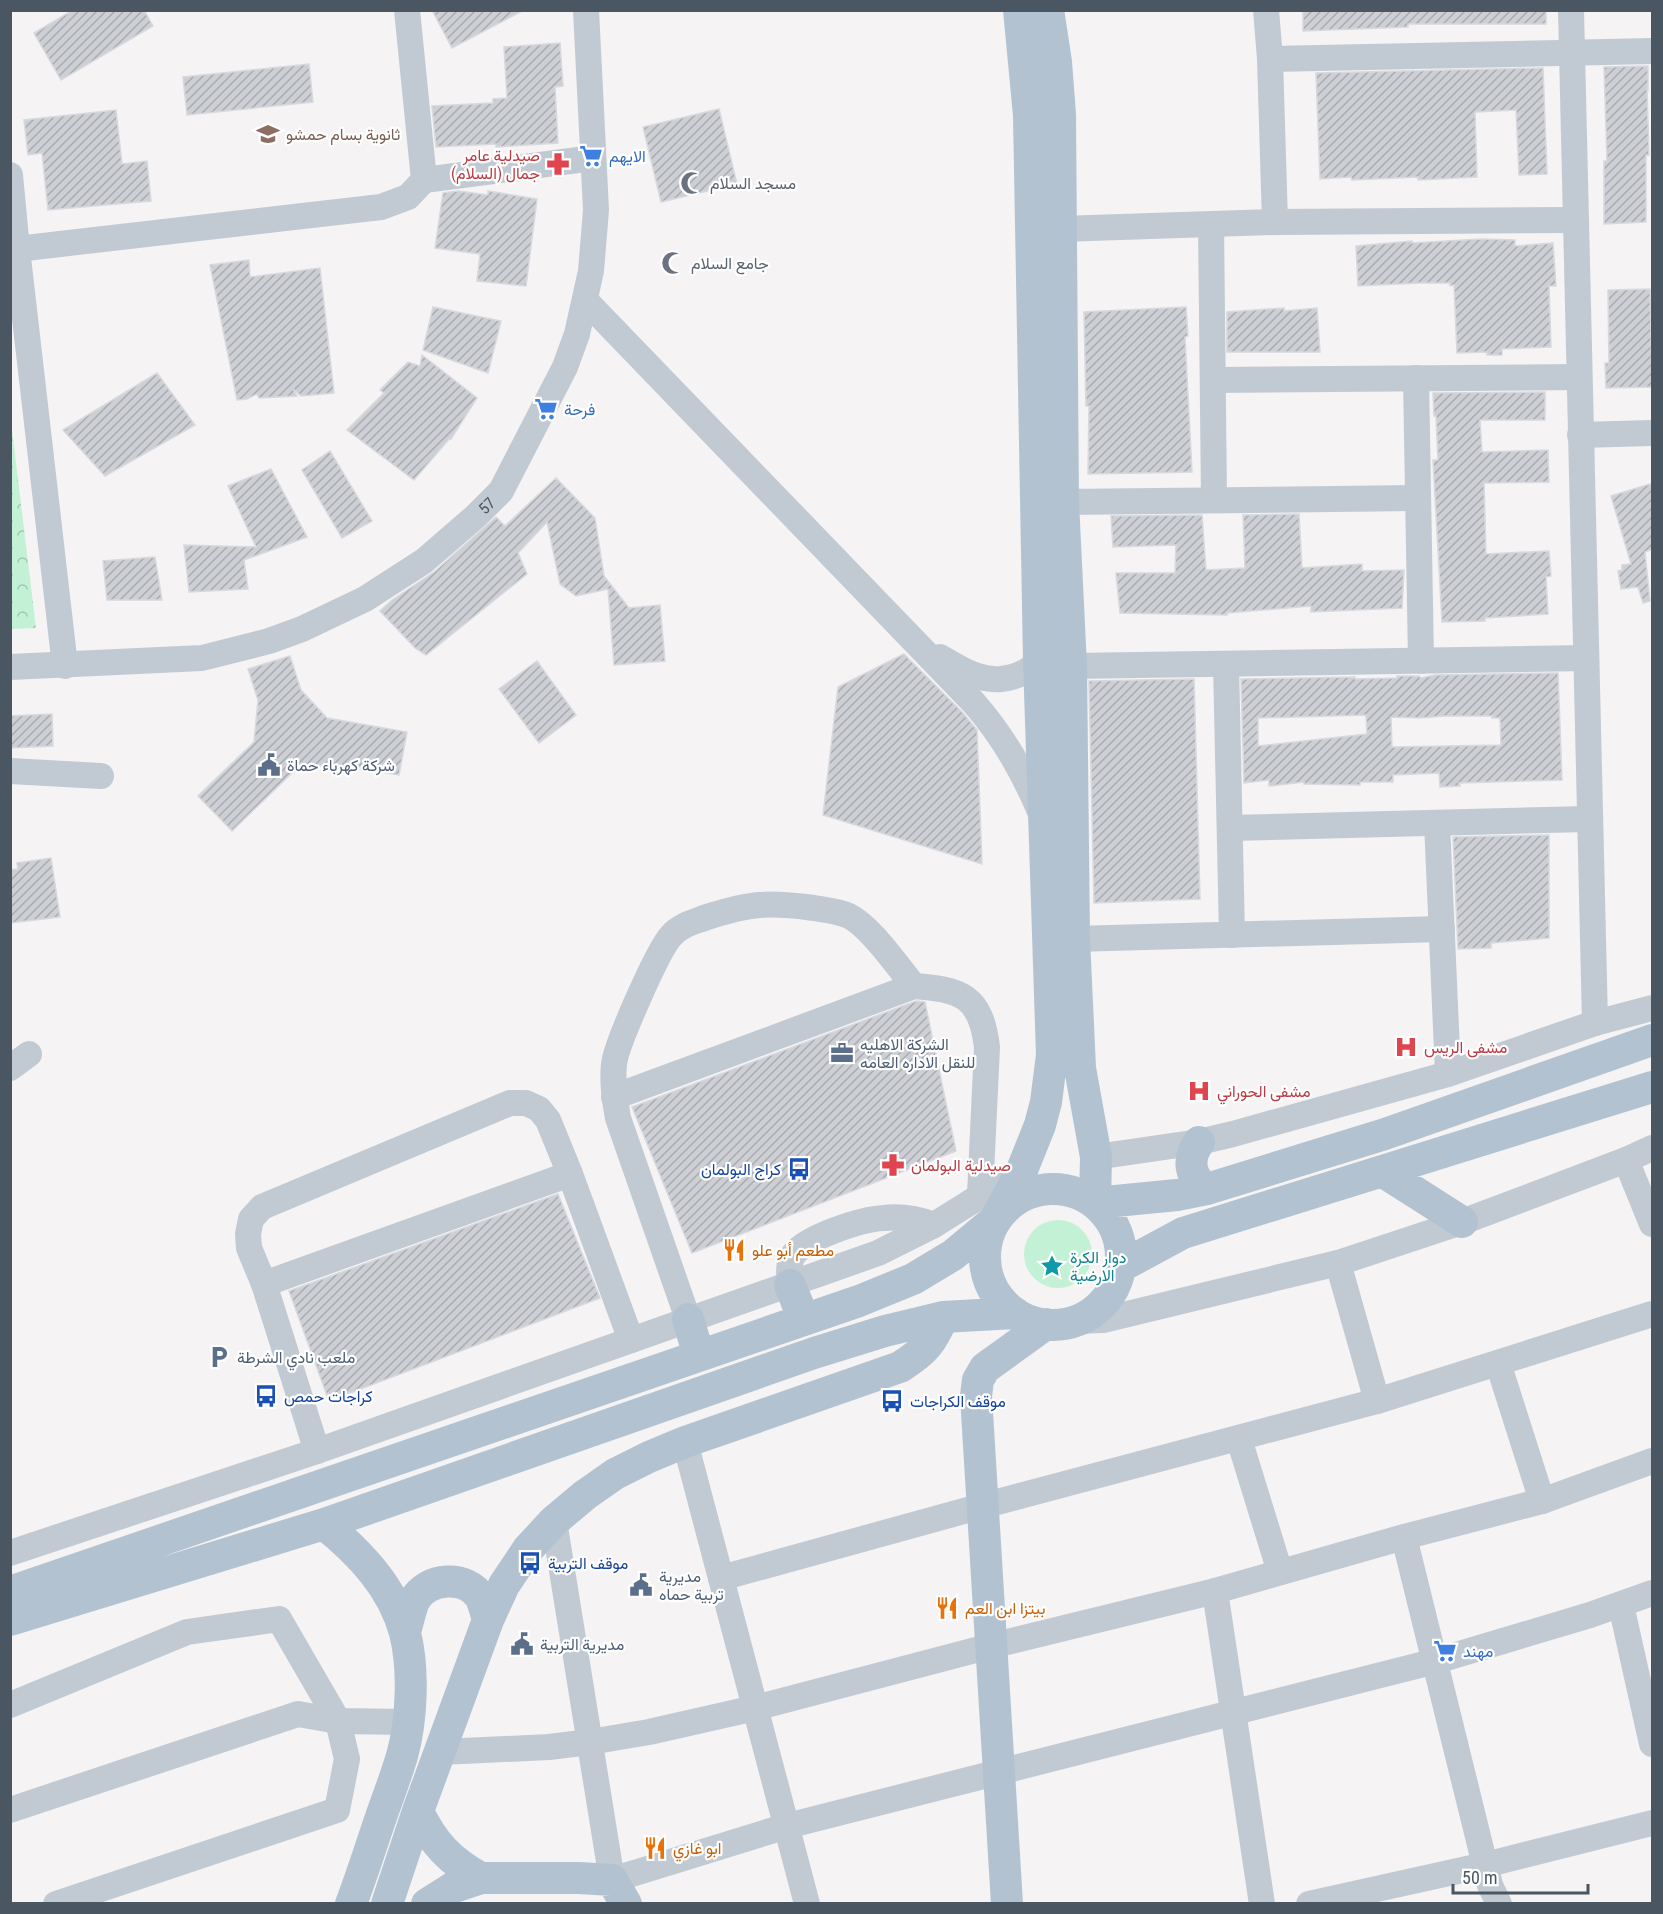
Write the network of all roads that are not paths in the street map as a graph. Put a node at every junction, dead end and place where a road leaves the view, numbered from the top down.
1 (407, 10) edge
2 (586, 10) edge
3 (1019, 10) edge
4 (1048, 10) edge
5 (1266, 10) edge
6 (1571, 10) edge
7 (1653, 51) edge
8 (1572, 53) junction
9 (1270, 59) junction
10 (593, 158) junction
11 (10, 175) edge
12 (424, 180) junction
13 (1575, 220) junction
14 (1275, 222) junction
15 (1211, 225) junction
16 (1060, 229) junction
17 (17, 249) junction
18 (586, 301) junction
19 (1579, 377) junction
20 (1416, 378) junction
21 (1213, 380) junction
22 (1653, 434) edge
23 (1580, 435) junction
24 (1418, 498) junction
25 (1214, 500) junction
26 (1063, 502) junction
27 (915, 643) junction
28 (1586, 658) junction
29 (1039, 661) junction
30 (1421, 661) junction
31 (1226, 664) junction
32 (65, 666) junction
33 (1071, 666) junction
34 (10, 667) edge
35 (10, 771) edge
36 (101, 776) dead end
37 (1588, 819) junction
38 (1044, 820) junction
39 (1437, 823) junction
40 (1230, 828) junction
41 (1442, 929) junction
42 (1232, 935) junction
43 (1074, 939) junction
44 (914, 986) junction
45 (1653, 1008) edge
46 (1594, 1023) junction
47 (1653, 1040) edge
48 (1449, 1074) junction
49 (1653, 1086) edge
50 (614, 1097) junction
51 (1198, 1142) junction
52 (1653, 1148) edge
53 (1096, 1157) junction
54 (1626, 1160) junction
55 (1382, 1171) junction
56 (570, 1174) junction
57 (1207, 1189) junction
58 (1095, 1203) junction
59 (988, 1207) junction
60 (1462, 1222) junction
61 (1653, 1224) edge
62 (934, 1225) junction
63 (1338, 1263) junction
64 (1120, 1267) junction
65 (264, 1284) junction
66 (790, 1285) junction
67 (1016, 1313) junction
68 (1653, 1314) edge
69 (943, 1317) junction
70 (688, 1320) junction
71 (804, 1320) junction
72 (1060, 1322) junction
73 (631, 1340) junction
74 (699, 1356) junction
75 (1498, 1363) junction
76 (1377, 1401) junction
77 (1239, 1439) junction
78 (685, 1442) junction
79 (317, 1451) junction
80 (1653, 1461) edge
81 (1542, 1501) junction
82 (982, 1506) junction
83 (554, 1521) junction
84 (324, 1524) junction
85 (1404, 1537) junction
86 (10, 1553) edge
87 (1280, 1572) junction
88 (721, 1578) junction
89 (1215, 1591) junction
90 (10, 1592) edge
91 (1653, 1593) edge
92 (1621, 1605) junction
93 (10, 1620) edge
94 (488, 1620) junction
95 (405, 1632) junction
96 (991, 1646) junction
97 (1436, 1661) junction
98 (10, 1705) edge
99 (755, 1708) junction
100 (1233, 1713) junction
101 (338, 1720) junction
102 (408, 1722) junction
103 (590, 1742) junction
104 (1653, 1744) edge
105 (441, 1752) junction
106 (998, 1773) junction
107 (10, 1810) edge
108 (418, 1811) junction
109 (1653, 1823) edge
110 (787, 1826) junction
111 (1485, 1864) junction
112 (481, 1878) junction
113 (619, 1892) edge
114 (56, 1904) edge
115 (351, 1904) edge
116 (387, 1904) edge
117 (427, 1904) edge
118 (807, 1904) edge
119 (1007, 1904) edge
120 (1262, 1904) edge
121 (1309, 1904) edge
122 (1499, 1904) edge

1 - 12 street
2 - 10 street, 57
3 - 29 main road
4 - 16 main road
5 - 9 street
6 - 8 street
7 - 8 street
8 - 9 street
8 - 13 street
9 - 14 street
10 - 12 street
10 - 18 street, 57
11 - 17 street
12 - 17 street
13 - 14 street
13 - 19 street
14 - 15 street
15 - 16 street
15 - 21 street
16 - 26 main road
17 - 32 street
18 - 27 street
18 - 32 street, 57
19 - 20 street
19 - 23 street
20 - 21 street
20 - 24 street
21 - 25 street
22 - 23 street
23 - 28 street
24 - 25 street
24 - 30 street
25 - 26 street
26 - 33 main road
27 - 29 street
27 - 38 street
28 - 30 street
28 - 37 street
29 - 33 street
29 - 38 main road
30 - 31 street
31 - 33 street
31 - 40 street
32 - 34 street, 57
33 - 43 main road
35 - 36 street
37 - 39 street
37 - 46 street
38 - 59 main road
39 - 40 street
39 - 41 street
40 - 42 street
41 - 42 street
41 - 48 street
42 - 43 street
43 - 53 main road
44 - 50 street
44 - 50 street
44 - 59 street
45 - 46 street
46 - 48 street
47 - 57 main road
48 - 51 street
49 - 55 main road
50 - 70 street
51 - 53 street
51 - 57 main road
52 - 54 street
53 - 58 main road
54 - 60 street
54 - 61 street
55 - 60 main road
55 - 64 main road
56 - 65 street
56 - 65 street
56 - 73 street
57 - 58 main road
58 - 59 main road
58 - 64 main road
59 - 62 street
59 - 67 main road
59 - 71 main road
60 - 63 street
62 - 66 street
62 - 66 street
63 - 72 street
63 - 76 street
64 - 72 main road
65 - 79 street
66 - 70 street
66 - 71 main road
67 - 69 main road
67 - 72 main road
68 - 75 street
69 - 78 main road
69 - 84 main road
70 - 73 street
70 - 74 main road
71 - 74 main road
72 - 82 main road
73 - 79 street
74 - 90 main road
75 - 76 street
75 - 81 street
76 - 77 street
77 - 82 street
77 - 87 street
78 - 83 main road
78 - 88 street
79 - 86 street
80 - 81 street
81 - 85 street
82 - 88 street
82 - 96 main road
83 - 94 main road
83 - 103 street
84 - 93 main road
84 - 95 main road
85 - 87 street
85 - 97 street
87 - 89 street
88 - 99 street
89 - 96 street
89 - 100 street
91 - 92 street
92 - 97 street
92 - 104 street
94 - 95 main road
94 - 105 main road
95 - 102 main road
96 - 99 street
96 - 106 main road
97 - 100 street
97 - 111 street
98 - 101 street
99 - 103 street
99 - 110 street
100 - 106 street
100 - 120 street
101 - 102 street
101 - 107 street
101 - 114 street
102 - 115 main road
103 - 105 street
103 - 113 street
105 - 108 main road
106 - 110 street
106 - 119 main road
108 - 112 main road
108 - 116 main road
109 - 111 street
110 - 113 street
110 - 118 street
111 - 121 street
111 - 122 street
112 - 113 main road
112 - 117 main road

